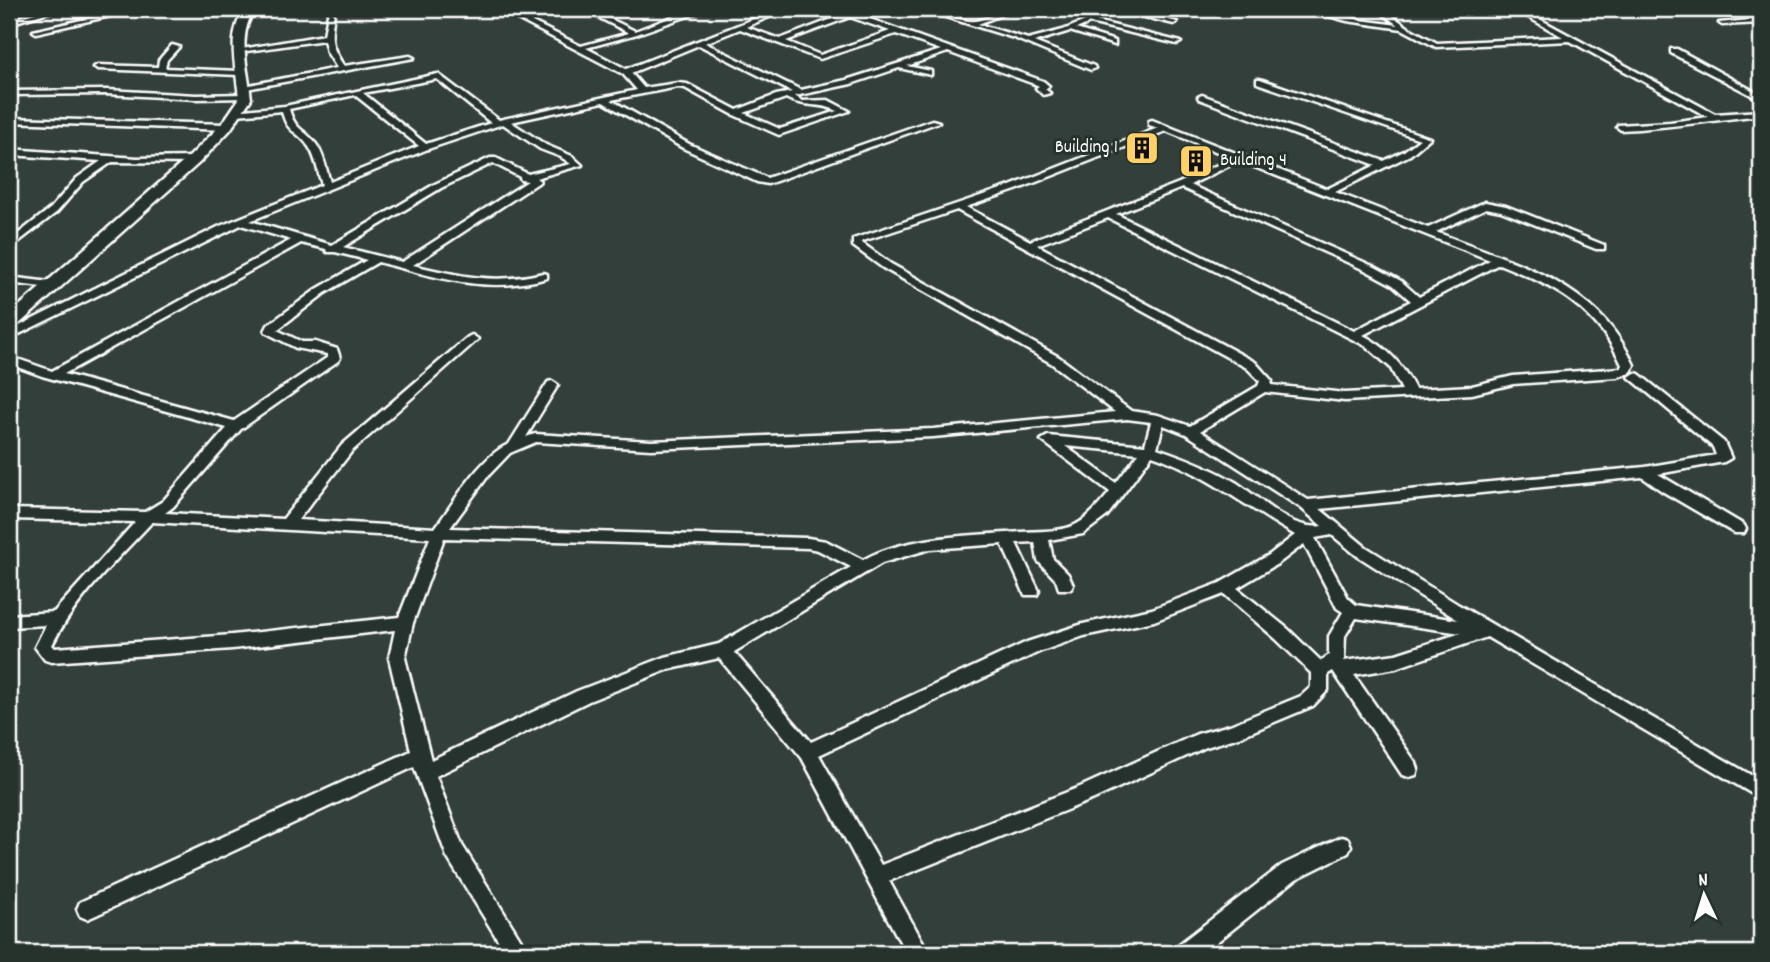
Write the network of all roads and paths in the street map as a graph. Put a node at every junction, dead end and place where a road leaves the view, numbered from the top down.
1 (55, 9) edge
2 (138, 9) edge
3 (250, 9) edge
4 (530, 9) edge
5 (585, 9) edge
6 (664, 9) edge
7 (705, 9) edge
8 (758, 9) edge
9 (784, 9) edge
10 (863, 9) edge
11 (923, 9) edge
12 (1014, 9) edge
13 (1119, 9) edge
14 (1317, 9) edge
15 (1378, 9) edge
16 (1517, 9) edge
17 (505, 11) edge
18 (770, 13) junction
19 (331, 14) dead end
20 (849, 14) junction
21 (681, 16) junction
22 (1103, 18) junction
23 (1087, 20) junction
24 (1722, 20) dead end
25 (1761, 20) edge
26 (86, 21) junction
27 (9, 22) edge
28 (1174, 22) dead end
29 (971, 24) junction
30 (1108, 26) junction
31 (741, 27) junction
32 (1403, 27) junction
33 (101, 28) dead end
34 (1070, 29) junction
35 (36, 31) dead end
36 (897, 32) junction
37 (635, 33) junction
38 (327, 37) junction
39 (1571, 39) junction
40 (780, 41) junction
41 (1027, 41) junction
42 (1177, 42) dead end
43 (701, 43) junction
44 (1112, 43) dead end
45 (175, 47) dead end
46 (580, 48) junction
47 (240, 50) junction
48 (948, 50) junction
49 (1674, 51) dead end
50 (410, 58) dead end
51 (98, 66) dead end
52 (900, 66) junction
53 (431, 67) dead end
54 (1091, 68) dead end
55 (342, 69) junction
56 (161, 70) junction
57 (626, 72) junction
58 (239, 73) junction
59 (928, 73) dead end
60 (438, 76) junction
61 (1260, 81) dead end
62 (642, 91) junction
63 (245, 92) junction
64 (357, 92) junction
65 (9, 93) edge
66 (800, 93) junction
67 (1046, 93) dead end
68 (786, 95) junction
69 (1202, 97) dead end
70 (1761, 98) edge
71 (604, 99) junction
72 (285, 108) junction
73 (237, 113) junction
74 (737, 113) junction
75 (1761, 113) edge
76 (1720, 117) junction
77 (9, 120) edge
78 (501, 122) junction
79 (935, 122) dead end
80 (1152, 122) dead end
81 (226, 127) junction
82 (1621, 127) dead end
83 (1167, 128) junction
84 (425, 148) junction
85 (9, 152) edge
86 (1238, 158) junction
87 (110, 159) junction
88 (194, 160) junction
89 (1383, 164) junction
90 (526, 179) junction
91 (1182, 185) junction
92 (327, 186) junction
93 (1328, 192) junction
94 (959, 206) junction
95 (1110, 215) junction
96 (240, 221) junction
97 (1428, 232) junction
98 (297, 241) junction
99 (1029, 245) junction
100 (9, 246) edge
101 (1600, 247) dead end
102 (331, 250) junction
103 (376, 259) junction
104 (1496, 261) junction
105 (405, 265) junction
106 (543, 276) dead end
107 (9, 280) edge
108 (50, 285) junction
109 (1417, 301) junction
110 (9, 324) edge
111 (9, 335) edge
112 (1355, 335) junction
113 (472, 339) dead end
114 (9, 360) edge
115 (53, 375) junction
116 (1635, 377) dead end
117 (552, 385) dead end
118 (1264, 388) junction
119 (1410, 393) junction
120 (1127, 415) junction
121 (1158, 419) junction
122 (236, 426) junction
123 (1191, 431) junction
124 (515, 444) junction
125 (1149, 450) junction
126 (1645, 472) junction
127 (1118, 491) junction
128 (1306, 505) junction
129 (9, 514) edge
130 (149, 517) junction
131 (286, 525) junction
132 (1334, 528) junction
133 (1740, 529) dead end
134 (439, 533) junction
135 (1306, 534) junction
136 (1041, 536) junction
137 (1007, 539) junction
138 (861, 566) junction
139 (1065, 585) dead end
140 (1226, 587) junction
141 (1031, 591) dead end
142 (1345, 606) junction
143 (58, 618) junction
144 (9, 621) edge
145 (405, 623) junction
146 (1488, 630) junction
147 (723, 650) junction
148 (1320, 671) junction
149 (807, 752) junction
150 (422, 764) junction
151 (1409, 769) dead end
152 (1761, 791) edge
153 (1342, 846) dead end
154 (877, 876) junction
155 (87, 909) dead end
156 (518, 953) edge
157 (918, 953) edge
158 (1186, 953) edge

1 - 27 street
2 - 26 street
3 - 47 street
4 - 17 street
5 - 37 street
6 - 21 street
7 - 21 street
8 - 18 street
9 - 18 street
10 - 20 street
11 - 29 street
12 - 29 street
13 - 22 street
13 - 28 street
14 - 32 street
15 - 32 street
16 - 39 street
17 - 46 street
18 - 31 street
19 - 38 street
20 - 36 street
20 - 40 street
21 - 37 street
22 - 23 street
22 - 30 street
23 - 30 street
23 - 34 street
24 - 25 street
26 - 33 street
26 - 35 street
29 - 41 street
30 - 42 street
31 - 40 street
31 - 43 street
32 - 39 street
34 - 41 street
34 - 44 street
36 - 40 street
36 - 48 street
37 - 46 street
38 - 47 street
38 - 55 street
39 - 76 street
41 - 54 street
43 - 57 street
43 - 66 street
45 - 56 street
46 - 57 street
47 - 58 street
48 - 52 street
48 - 67 street
49 - 70 street
50 - 55 street
51 - 56 street
52 - 59 street
52 - 66 street
53 - 60 street
55 - 63 street
56 - 58 street
57 - 62 street
58 - 63 street
60 - 64 street
60 - 78 street
61 - 89 street
62 - 71 street
62 - 74 street
63 - 65 street
63 - 73 street
64 - 72 street
64 - 84 street
66 - 68 street
68 - 74 street
68 - 74 street
69 - 89 street
71 - 78 street
71 - 79 street
72 - 73 street
72 - 92 street
73 - 81 street
75 - 76 street
76 - 82 street
77 - 81 street
78 - 84 street
78 - 90 street
80 - 83 street
81 - 88 street
83 - 86 street
83 - 94 street
84 - 92 street
85 - 87 street
86 - 91 street
86 - 93 street
87 - 88 street
87 - 100 street
88 - 108 street
89 - 93 street
90 - 102 street
90 - 105 street
91 - 95 street
91 - 109 street
92 - 96 street
93 - 97 street
94 - 99 street
94 - 120 street
95 - 99 street
95 - 112 street
96 - 98 street
96 - 111 street
97 - 101 street
97 - 104 street
98 - 102 street
98 - 115 street
99 - 118 street
102 - 103 street
103 - 105 street
103 - 122 street
104 - 109 street
104 - 119 street
105 - 106 street
107 - 108 street
108 - 110 street
109 - 112 street
112 - 119 street
113 - 131 street
114 - 115 street
115 - 122 street
116 - 126 street
117 - 124 street
118 - 119 street
118 - 123 street
120 - 121 street
120 - 124 street
121 - 123 street
121 - 125 street
122 - 130 street
123 - 128 street
124 - 134 street
125 - 127 street
125 - 127 street
125 - 135 street
126 - 128 street
126 - 133 street
127 - 136 street
128 - 132 street
129 - 130 street
130 - 131 street
130 - 143 street
131 - 134 street
132 - 135 street
132 - 146 street
134 - 138 street
134 - 145 street
135 - 140 street
135 - 142 street
136 - 137 street
136 - 139 street
137 - 138 street
137 - 141 street
138 - 147 street
140 - 148 street
140 - 149 street
142 - 146 street
142 - 148 street
143 - 144 street
143 - 145 street
145 - 150 street
146 - 151 street
146 - 152 street
147 - 149 street
147 - 150 street
148 - 154 street
149 - 154 street
150 - 155 street
150 - 156 street
153 - 158 street
154 - 157 street

